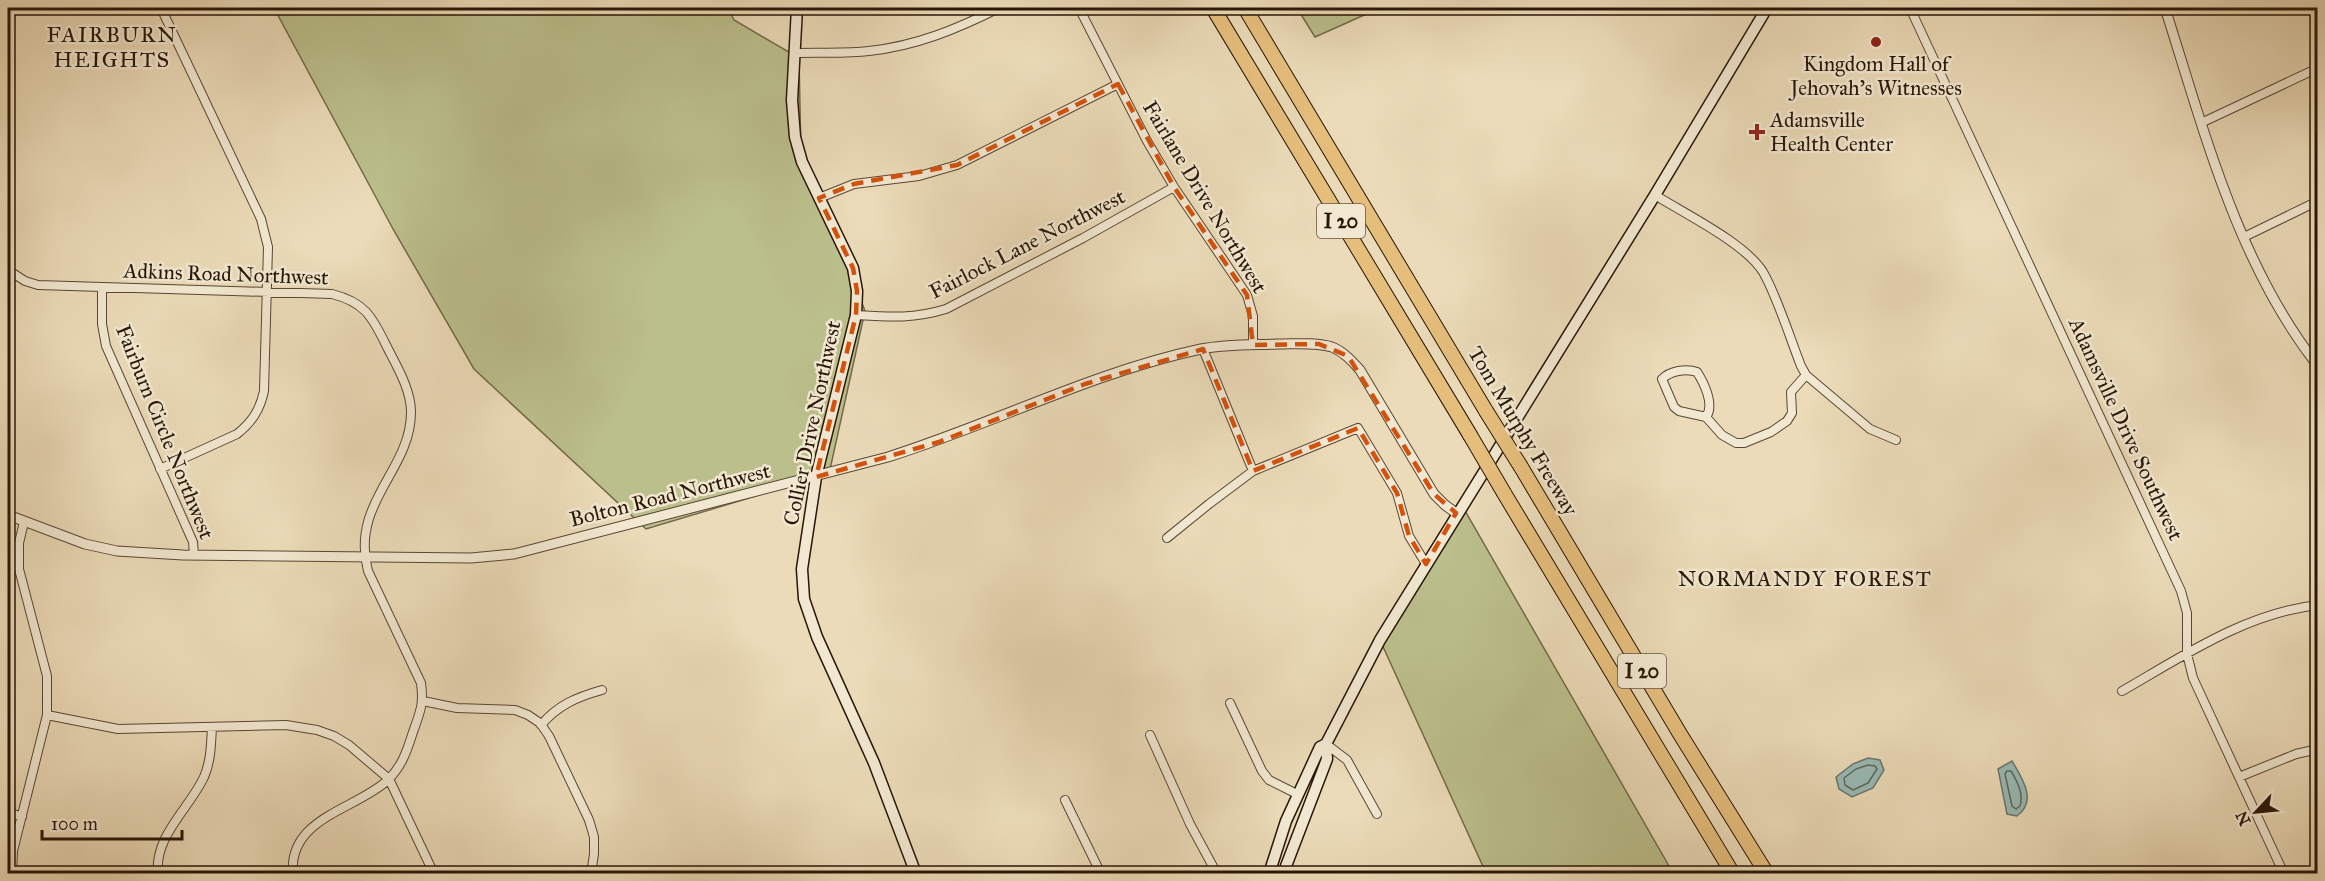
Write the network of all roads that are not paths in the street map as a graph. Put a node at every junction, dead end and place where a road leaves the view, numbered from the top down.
1 (161, 8) edge
2 (797, 8) edge
3 (999, 8) edge
4 (1079, 8) edge
5 (1213, 8) edge
6 (1245, 8) edge
7 (1767, 8) edge
8 (1910, 8) edge
9 (2165, 8) edge
10 (795, 53) junction
11 (2318, 68) edge
12 (1118, 84) junction
13 (2201, 123) junction
14 (1174, 187) junction
15 (1655, 195) junction
16 (819, 198) junction
17 (2318, 201) edge
18 (2244, 237) junction
19 (8, 270) edge
20 (102, 287) junction
21 (267, 292) junction
22 (856, 315) junction
23 (1253, 345) junction
24 (1203, 348) junction
25 (2318, 366) edge
26 (1806, 375) junction
27 (1706, 417) junction
28 (1896, 440) dead end
29 (160, 469) junction
30 (1253, 471) junction
31 (816, 477) junction
32 (1456, 513) junction
33 (8, 515) edge
34 (24, 522) junction
35 (1167, 538) dead end
36 (194, 555) junction
37 (364, 557) junction
38 (1425, 564) junction
39 (2318, 605) edge
40 (2187, 654) junction
41 (602, 690) dead end
42 (2122, 691) dead end
43 (423, 701) junction
44 (1230, 703) dead end
45 (48, 715) junction
46 (541, 725) junction
47 (212, 727) junction
48 (1150, 735) dead end
49 (1326, 744) junction
50 (2318, 749) edge
51 (2239, 777) junction
52 (388, 779) junction
53 (1298, 794) junction
54 (1065, 800) dead end
55 (8, 812) edge
56 (1377, 814) dead end
57 (22, 817) junction
58 (12, 873) edge
59 (158, 873) edge
60 (293, 873) edge
61 (434, 873) edge
62 (591, 873) edge
63 (916, 873) edge
64 (1101, 873) edge
65 (1217, 873) edge
66 (1268, 873) edge
67 (1283, 873) edge
68 (1733, 873) edge
69 (1767, 873) edge
70 (2284, 873) edge

1 - 21 street
2 - 10 main road, Collier Drive Northwest
3 - 10 street
4 - 12 street, Fairlane Drive Northwest
5 - 68 highway, I 20, bridge
6 - 69 highway, Tom Murphy Freeway / I 20, bridge
7 - 15 main road
8 - 40 street, Adamsville Drive Southwest
9 - 13 street
10 - 16 main road, Collier Drive Northwest
11 - 13 street
12 - 14 street, Fairlane Drive Northwest
12 - 16 street
13 - 18 street
14 - 22 street, Fairlock Lane Northwest
14 - 23 street, Fairlane Drive Northwest
15 - 26 street
15 - 32 main road
16 - 22 main road, Collier Drive Northwest
17 - 18 street
18 - 25 street
19 - 20 street, Adkins Road Northwest
20 - 21 street, Adkins Road Northwest
20 - 29 street, Fairburn Circle Northwest
21 - 29 street
21 - 37 street, Adkins Road Northwest
22 - 31 main road, Collier Drive Northwest
23 - 24 street, Bolton Road Northwest
23 - 32 street, Bolton Road Northwest
24 - 30 street
24 - 31 street, Bolton Road Northwest
26 - 27 street
26 - 28 street
27 - 27 street
29 - 36 street, Fairburn Circle Northwest
30 - 35 street
30 - 38 street
31 - 37 street, Bolton Road Northwest
31 - 63 main road, Collier Drive Northwest
32 - 38 main road
33 - 34 street, Bolton Road Northwest
34 - 36 street, Bolton Road Northwest
34 - 45 street
36 - 37 street, Bolton Road Northwest
37 - 43 street, Adkins Road Northwest
38 - 49 main road
39 - 40 street
40 - 42 street
40 - 51 street, Adamsville Drive Southwest
41 - 46 street
43 - 46 street
43 - 52 street
44 - 53 street
45 - 47 street
45 - 57 street
46 - 62 street
47 - 52 street
47 - 59 street
48 - 65 street
49 - 53 main road
49 - 56 street
49 - 67 main road
50 - 51 street
51 - 70 street, Adamsville Drive Southwest
52 - 60 street
52 - 61 street
53 - 66 main road
54 - 64 street
55 - 57 street
57 - 58 street

